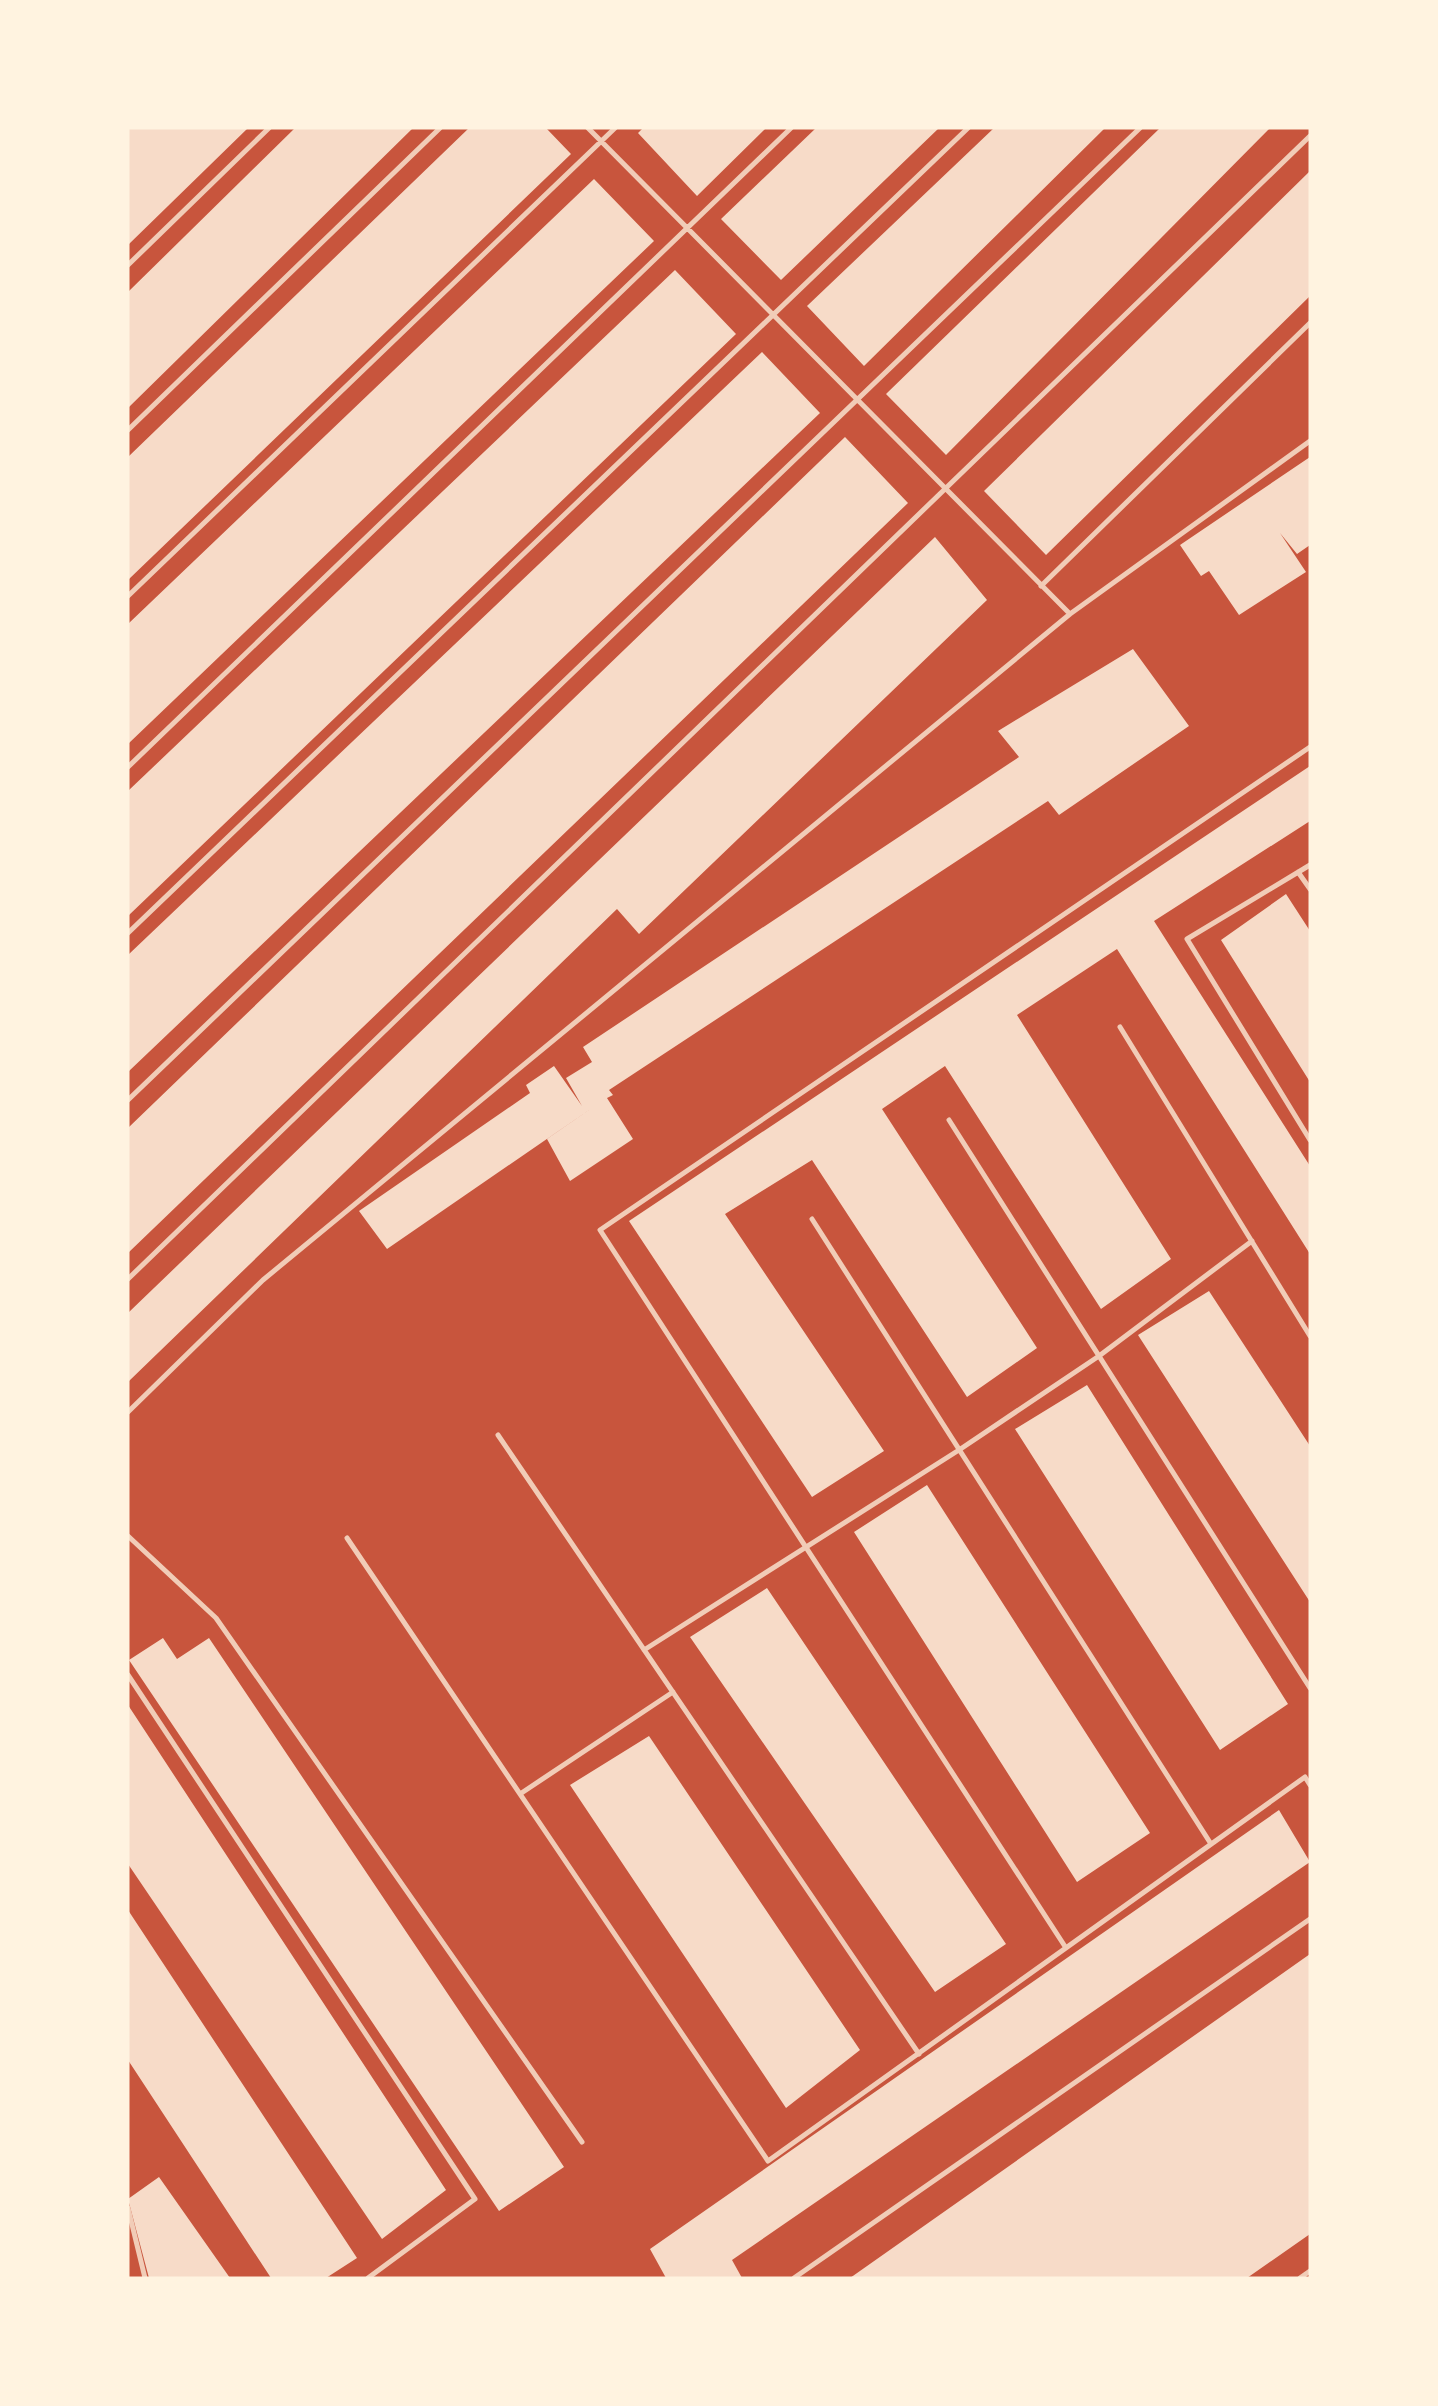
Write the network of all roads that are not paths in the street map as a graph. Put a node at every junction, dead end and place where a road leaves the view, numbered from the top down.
1 (269, 128) edge
2 (440, 128) edge
3 (588, 128) edge
4 (615, 128) edge
5 (791, 128) edge
6 (968, 128) edge
7 (1140, 128) edge
8 (1310, 136) edge
9 (601, 141) junction
10 (686, 227) junction
11 (128, 265) edge
12 (772, 314) junction
13 (1310, 323) edge
14 (857, 399) junction
15 (128, 430) edge
16 (1310, 441) edge
17 (945, 488) junction
18 (1041, 586) junction
19 (128, 596) edge
20 (1070, 614) junction
21 (1310, 747) edge
22 (128, 767) edge
23 (1310, 865) edge
24 (1298, 872) junction
25 (1310, 889) edge
26 (128, 933) edge
27 (1121, 1027) dead end
28 (128, 1100) edge
29 (949, 1120) dead end
30 (1310, 1140) edge
31 (811, 1219) dead end
32 (1252, 1241) junction
33 (128, 1279) edge
34 (1310, 1336) edge
35 (1099, 1356) junction
36 (128, 1412) edge
37 (498, 1436) dead end
38 (959, 1450) junction
39 (128, 1536) edge
40 (347, 1538) dead end
41 (806, 1548) junction
42 (644, 1650) junction
43 (128, 1675) edge
44 (1310, 1688) edge
45 (673, 1692) junction
46 (1307, 1775) edge
47 (1310, 1785) edge
48 (520, 1794) junction
49 (1211, 1844) junction
50 (1310, 1919) edge
51 (1066, 1948) junction
52 (919, 2054) junction
53 (582, 2142) dead end
54 (128, 2208) edge
55 (1310, 2271) edge
56 (145, 2278) edge
57 (368, 2278) edge
58 (794, 2278) edge
59 (1300, 2278) edge

1 - 11 lane
2 - 15 lane
3 - 9 lane
4 - 9 lane
5 - 10 lane
6 - 12 lane
7 - 14 lane
8 - 17 lane
9 - 10 lane
9 - 19 lane
10 - 12 lane
10 - 22 lane
12 - 14 lane
12 - 26 lane
13 - 18 lane
14 - 17 lane
14 - 28 lane
16 - 20 lane
17 - 18 lane
17 - 33 lane
18 - 20 lane
20 - 36 lane
21 - 41 lane
23 - 24 lane
24 - 25 lane
24 - 30 lane
27 - 32 lane
29 - 35 lane
31 - 38 lane
32 - 34 lane
32 - 35 lane
35 - 38 lane
35 - 44 lane
37 - 42 lane
38 - 41 lane
38 - 49 lane
39 - 53 lane
40 - 48 lane
41 - 42 lane
41 - 51 lane
42 - 45 lane
43 - 57 lane
45 - 48 lane
45 - 52 lane
46 - 47 lane
46 - 49 lane
48 - 52 lane
49 - 51 lane
50 - 58 lane
51 - 52 lane
54 - 56 lane
55 - 59 lane

